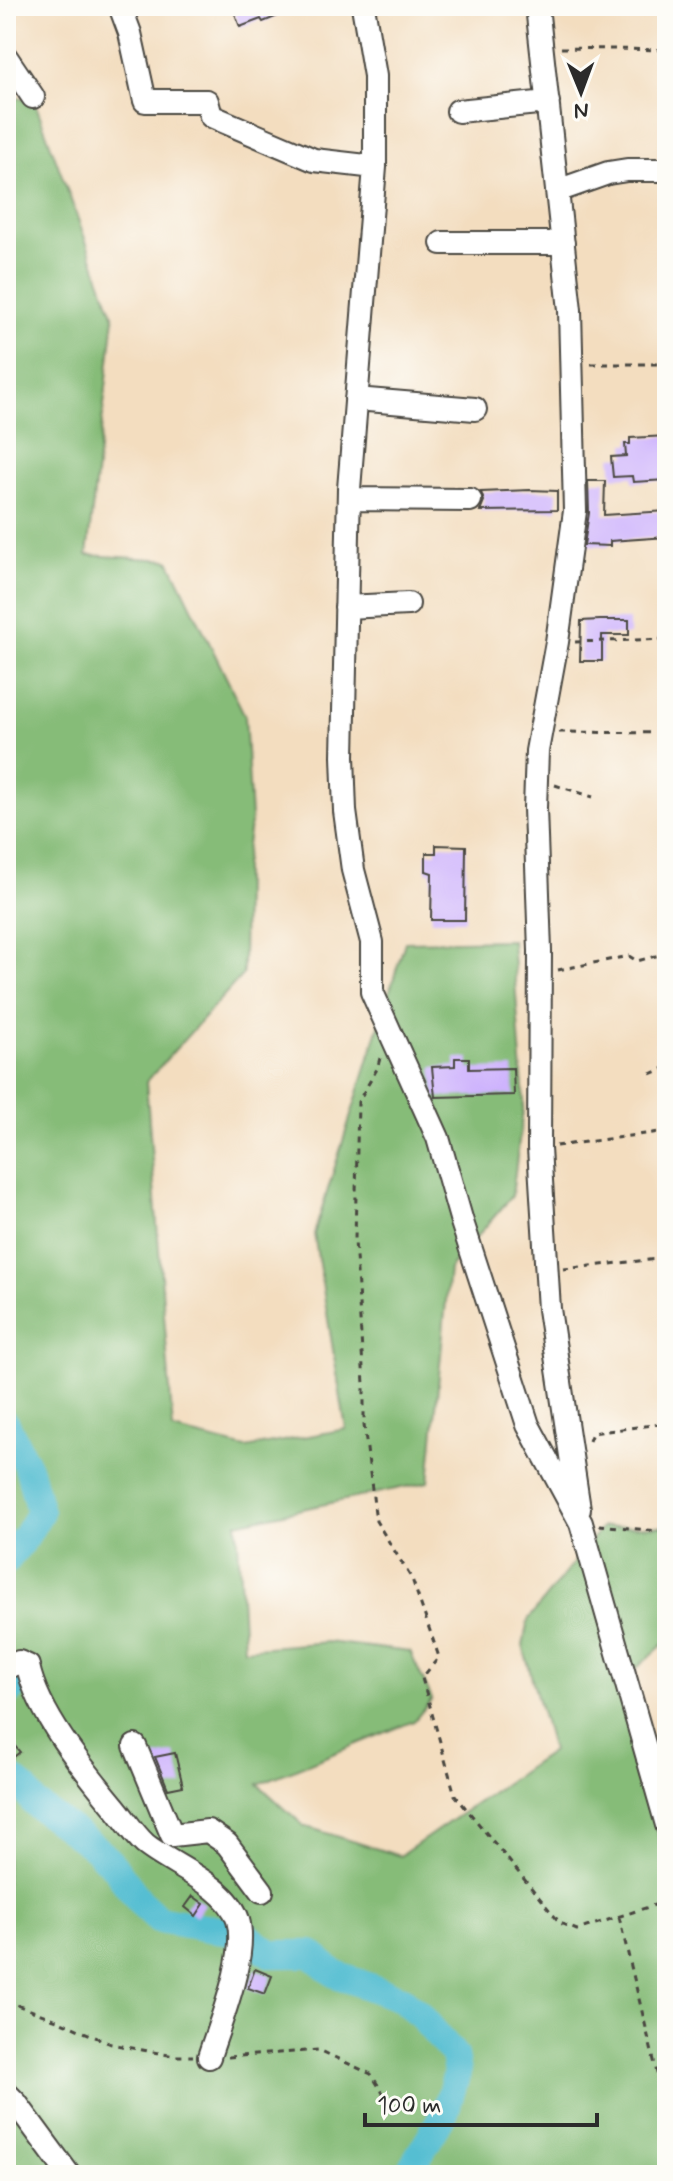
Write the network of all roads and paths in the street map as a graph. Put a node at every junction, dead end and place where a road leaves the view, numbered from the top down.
1 (120, 6) edge
2 (363, 6) edge
3 (537, 9) edge
4 (623, 11) dead end
5 (542, 48) junction
6 (667, 50) edge
7 (6, 57) edge
8 (33, 97) dead end
9 (548, 102) junction
10 (458, 111) dead end
11 (375, 167) junction
12 (667, 170) edge
13 (557, 191) junction
14 (442, 243) dead end
15 (563, 243) junction
16 (571, 364) junction
17 (667, 364) edge
18 (356, 399) junction
19 (475, 409) dead end
20 (349, 499) junction
21 (470, 500) dead end
22 (408, 604) dead end
23 (346, 607) junction
24 (667, 639) edge
25 (557, 642) junction
26 (540, 732) junction
27 (667, 733) edge
28 (536, 779) junction
29 (593, 797) dead end
30 (667, 953) edge
31 (540, 973) junction
32 (389, 1030) junction
33 (667, 1067) edge
34 (651, 1074) dead end
35 (667, 1131) edge
36 (539, 1148) junction
37 (667, 1258) edge
38 (547, 1271) junction
39 (667, 1423) edge
40 (574, 1473) junction
41 (581, 1523) junction
42 (667, 1532) edge
43 (6, 1668) edge
44 (135, 1746) dead end
45 (658, 1755) edge
46 (667, 1825) edge
47 (172, 1835) junction
48 (262, 1891) dead end
49 (667, 1901) edge
50 (619, 1917) junction
51 (236, 1922) junction
52 (209, 2057) dead end
53 (6, 2093) edge
54 (667, 2114) edge
55 (69, 2175) edge

1 - 11 street
2 - 11 street
3 - 4 path
3 - 5 street
5 - 6 path
5 - 9 street
7 - 8 street
9 - 10 street
9 - 13 street
11 - 18 street
12 - 13 street
13 - 15 street
14 - 15 street
15 - 16 street
16 - 17 path
16 - 25 street
18 - 19 street
18 - 20 street
20 - 21 street
20 - 23 street
22 - 23 street
23 - 32 street
24 - 25 path
25 - 26 street
26 - 27 path
26 - 28 street
28 - 29 path
28 - 31 street
30 - 31 path
31 - 36 street
32 - 41 street
32 - 50 path
33 - 34 path
35 - 36 path
36 - 38 street
37 - 38 path
38 - 40 street
39 - 40 path
40 - 41 street
41 - 42 path
41 - 45 street
43 - 51 street
44 - 47 street
45 - 46 street
47 - 48 street
47 - 51 street
49 - 50 path
50 - 54 path
51 - 52 street
53 - 55 street

